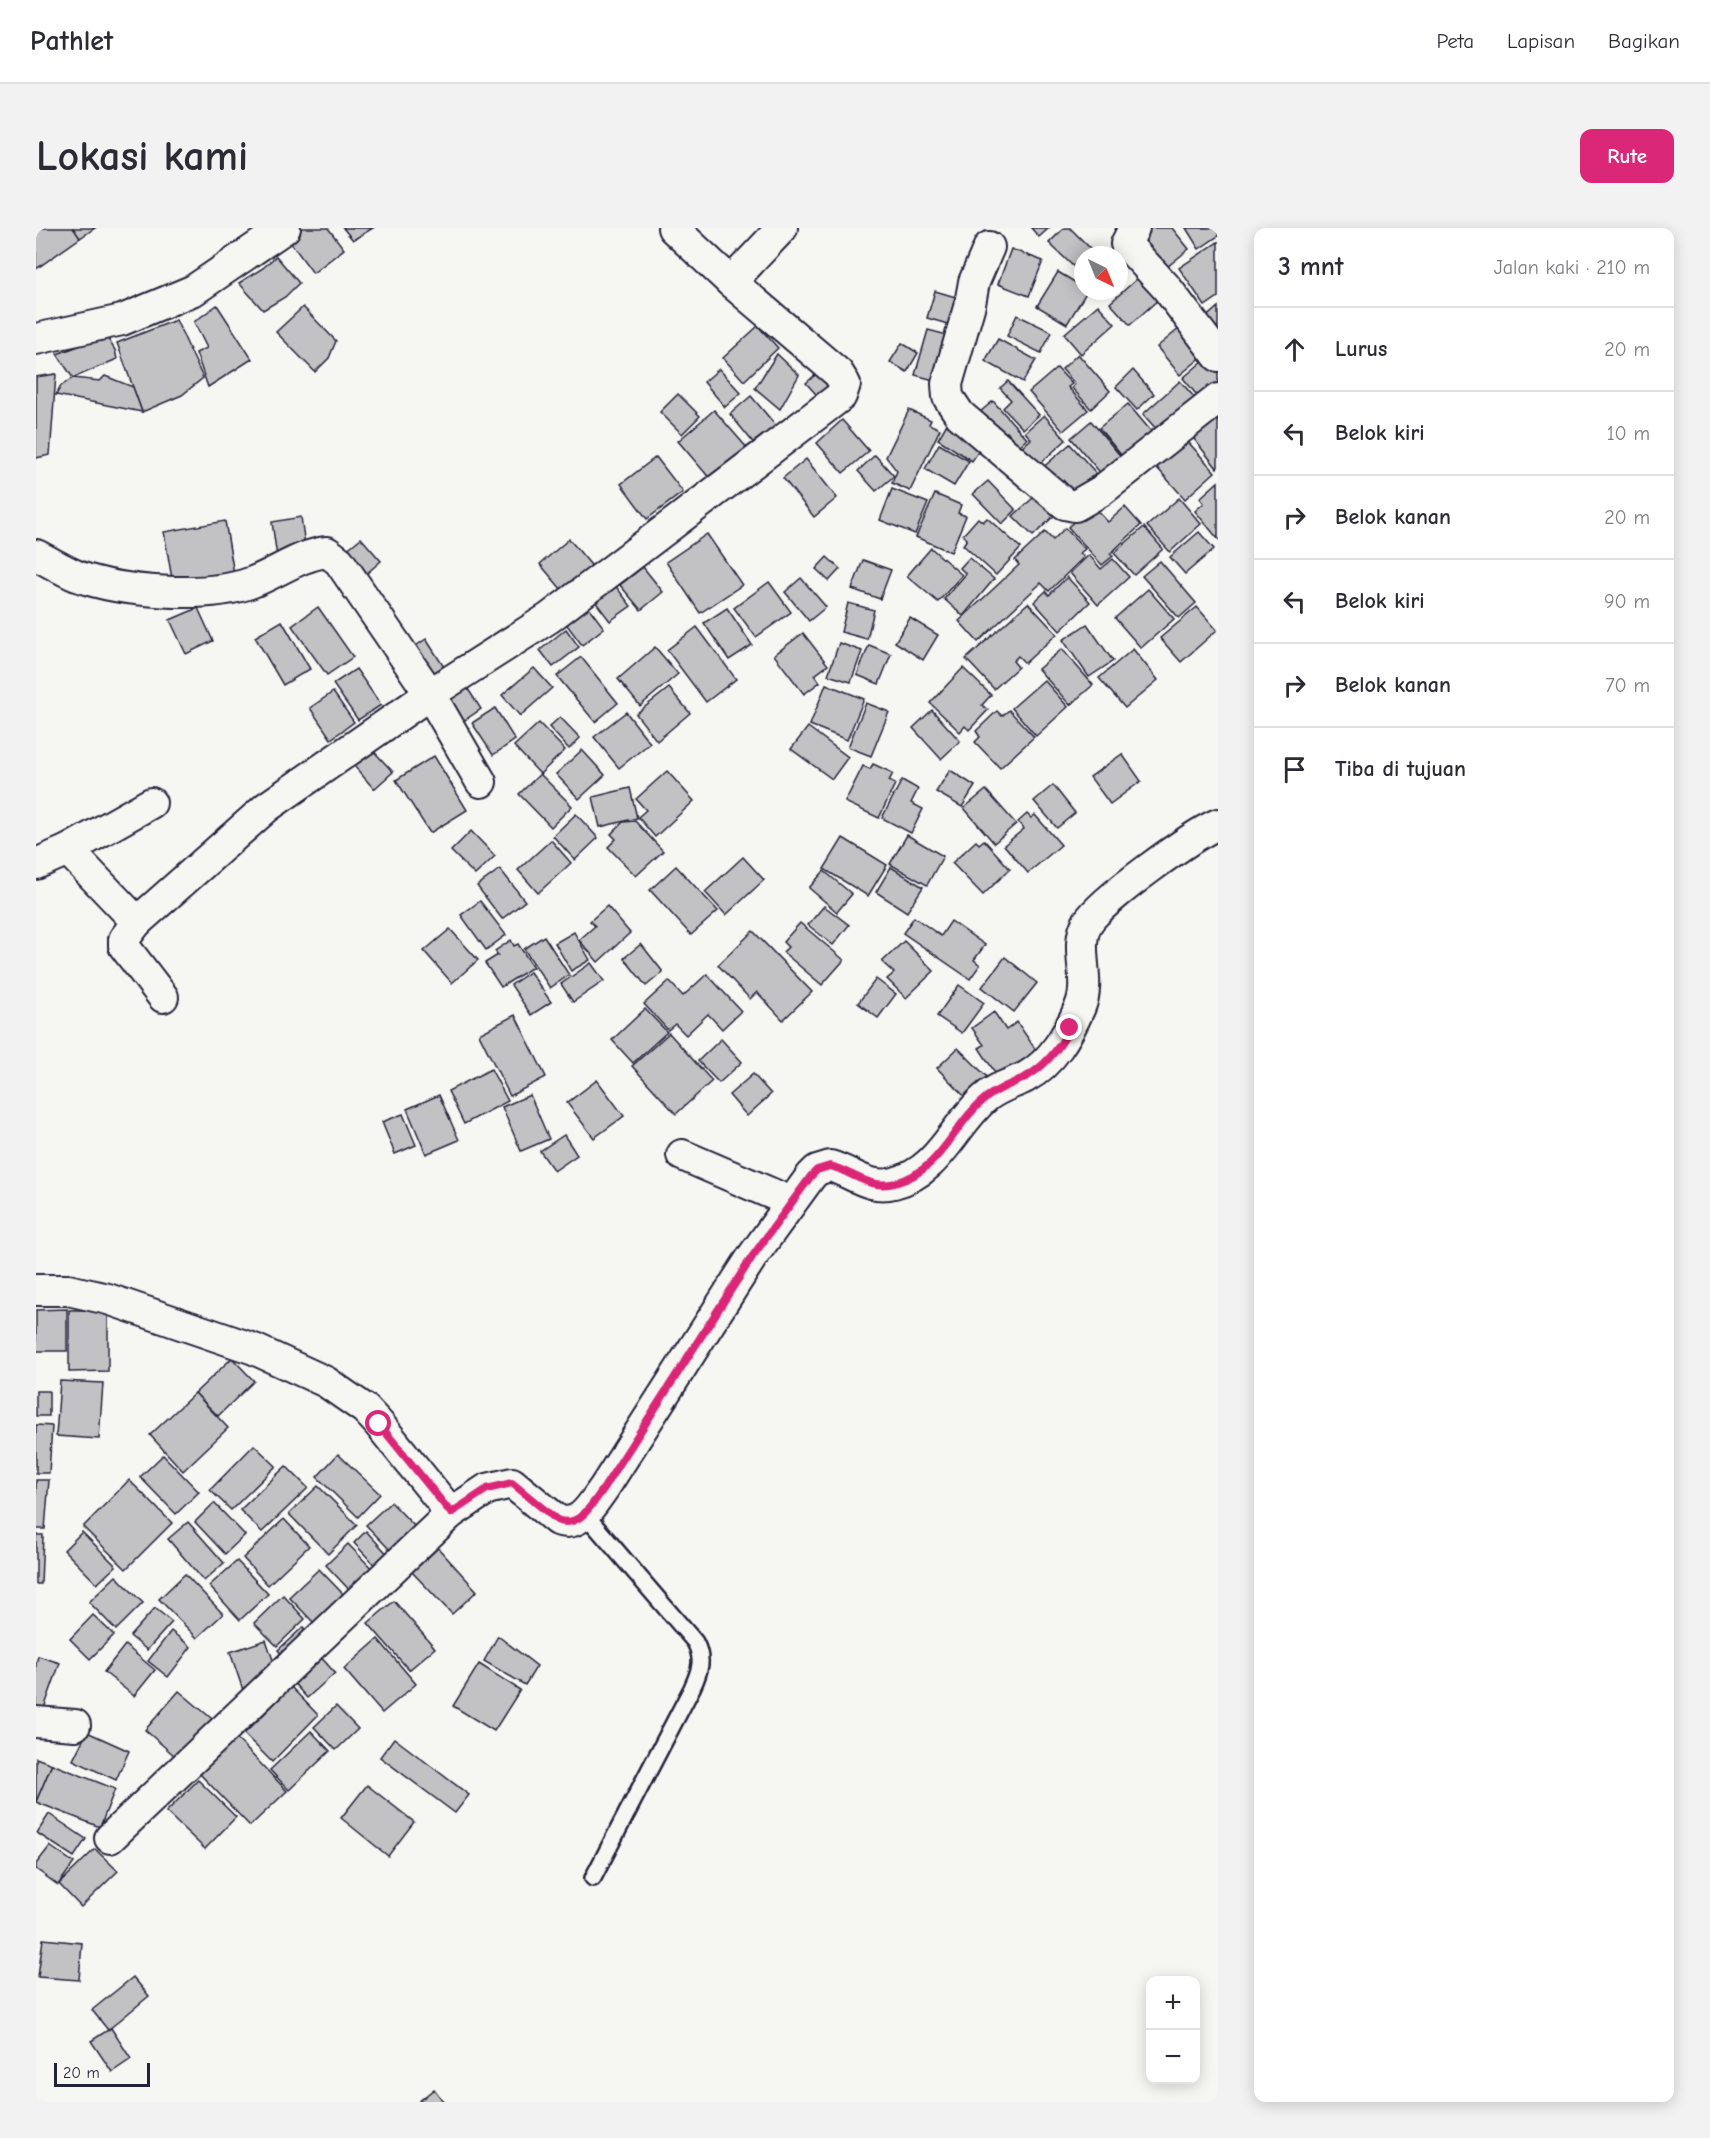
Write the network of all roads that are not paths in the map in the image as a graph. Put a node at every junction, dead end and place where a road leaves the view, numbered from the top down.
1 (285, 228) edge
2 (673, 228) edge
3 (782, 228) edge
4 (1134, 228) edge
5 (989, 247) dead end
6 (731, 282) junction
7 (36, 339) edge
8 (1218, 356) edge
9 (1218, 399) edge
10 (36, 555) edge
11 (430, 694) junction
12 (482, 782) dead end
13 (151, 803) dead end
14 (1218, 824) edge
15 (68, 850) junction
16 (36, 864) edge
17 (137, 921) junction
18 (163, 997) dead end
19 (682, 1155) dead end
20 (791, 1202) junction
21 (36, 1290) edge
22 (451, 1513) junction
23 (585, 1514) junction
24 (36, 1722) edge
25 (75, 1725) dead end
26 (110, 1838) dead end
27 (593, 1878) dead end

1 - 7 street
2 - 6 street
3 - 6 street
4 - 8 street
5 - 9 street
6 - 11 street
10 - 11 street
11 - 12 street
11 - 17 street
13 - 15 street
14 - 20 street
15 - 16 street
15 - 17 street
17 - 18 street
19 - 20 street
20 - 23 street
21 - 22 street
22 - 23 street
22 - 26 street
23 - 27 lane
24 - 25 street

